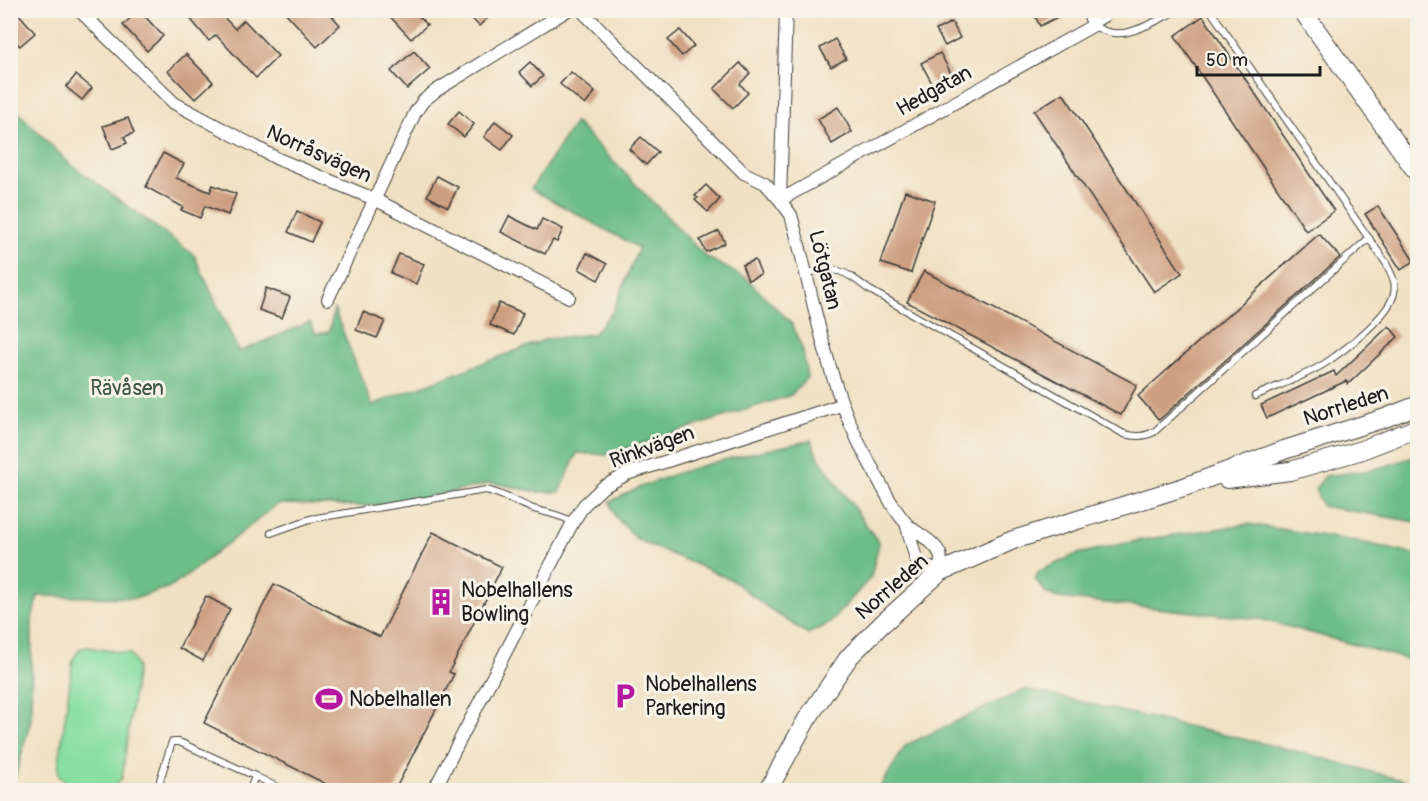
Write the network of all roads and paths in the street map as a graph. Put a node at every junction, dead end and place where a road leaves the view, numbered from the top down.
1 (79, 10) edge
2 (568, 10) edge
3 (580, 10) edge
4 (786, 10) edge
5 (1087, 10) edge
6 (1105, 10) edge
7 (1178, 10) edge
8 (1210, 10) edge
9 (1302, 10) edge
10 (1094, 25) junction
11 (1418, 174) edge
12 (374, 199) junction
13 (780, 200) junction
14 (1369, 238) junction
15 (806, 273) junction
16 (569, 297) dead end
17 (328, 299) dead end
18 (1255, 396) dead end
19 (841, 405) junction
20 (1418, 405) edge
21 (1418, 428) edge
22 (1187, 486) junction
23 (573, 522) junction
24 (906, 523) junction
25 (272, 533) dead end
26 (940, 572) junction
27 (255, 776) junction
28 (162, 790) edge
29 (250, 790) edge
30 (283, 790) edge
31 (434, 790) edge
32 (768, 790) edge

1 - 12 street, Norråsvägen
2 - 12 street
3 - 13 street
4 - 13 street, Lötgatan
5 - 10 street
6 - 10 lane
7 - 10 lane
8 - 14 lane
9 - 11 street
10 - 13 street, Hedgatan
12 - 16 street, Norråsvägen
12 - 17 street
13 - 15 street, Lötgatan
14 - 15 lane
14 - 18 lane
15 - 19 street, Lötgatan
19 - 23 street, Rinkvägen
19 - 24 street, Lötgatan
20 - 22 street, Norrleden
21 - 22 street, Norrleden
22 - 26 street, Norrleden
23 - 25 lane
23 - 31 street, Rinkvägen
24 - 26 street, Lötgatan
24 - 26 street, Lötgatan
26 - 32 street, Norrleden
27 - 28 lane
27 - 29 lane
27 - 30 lane

